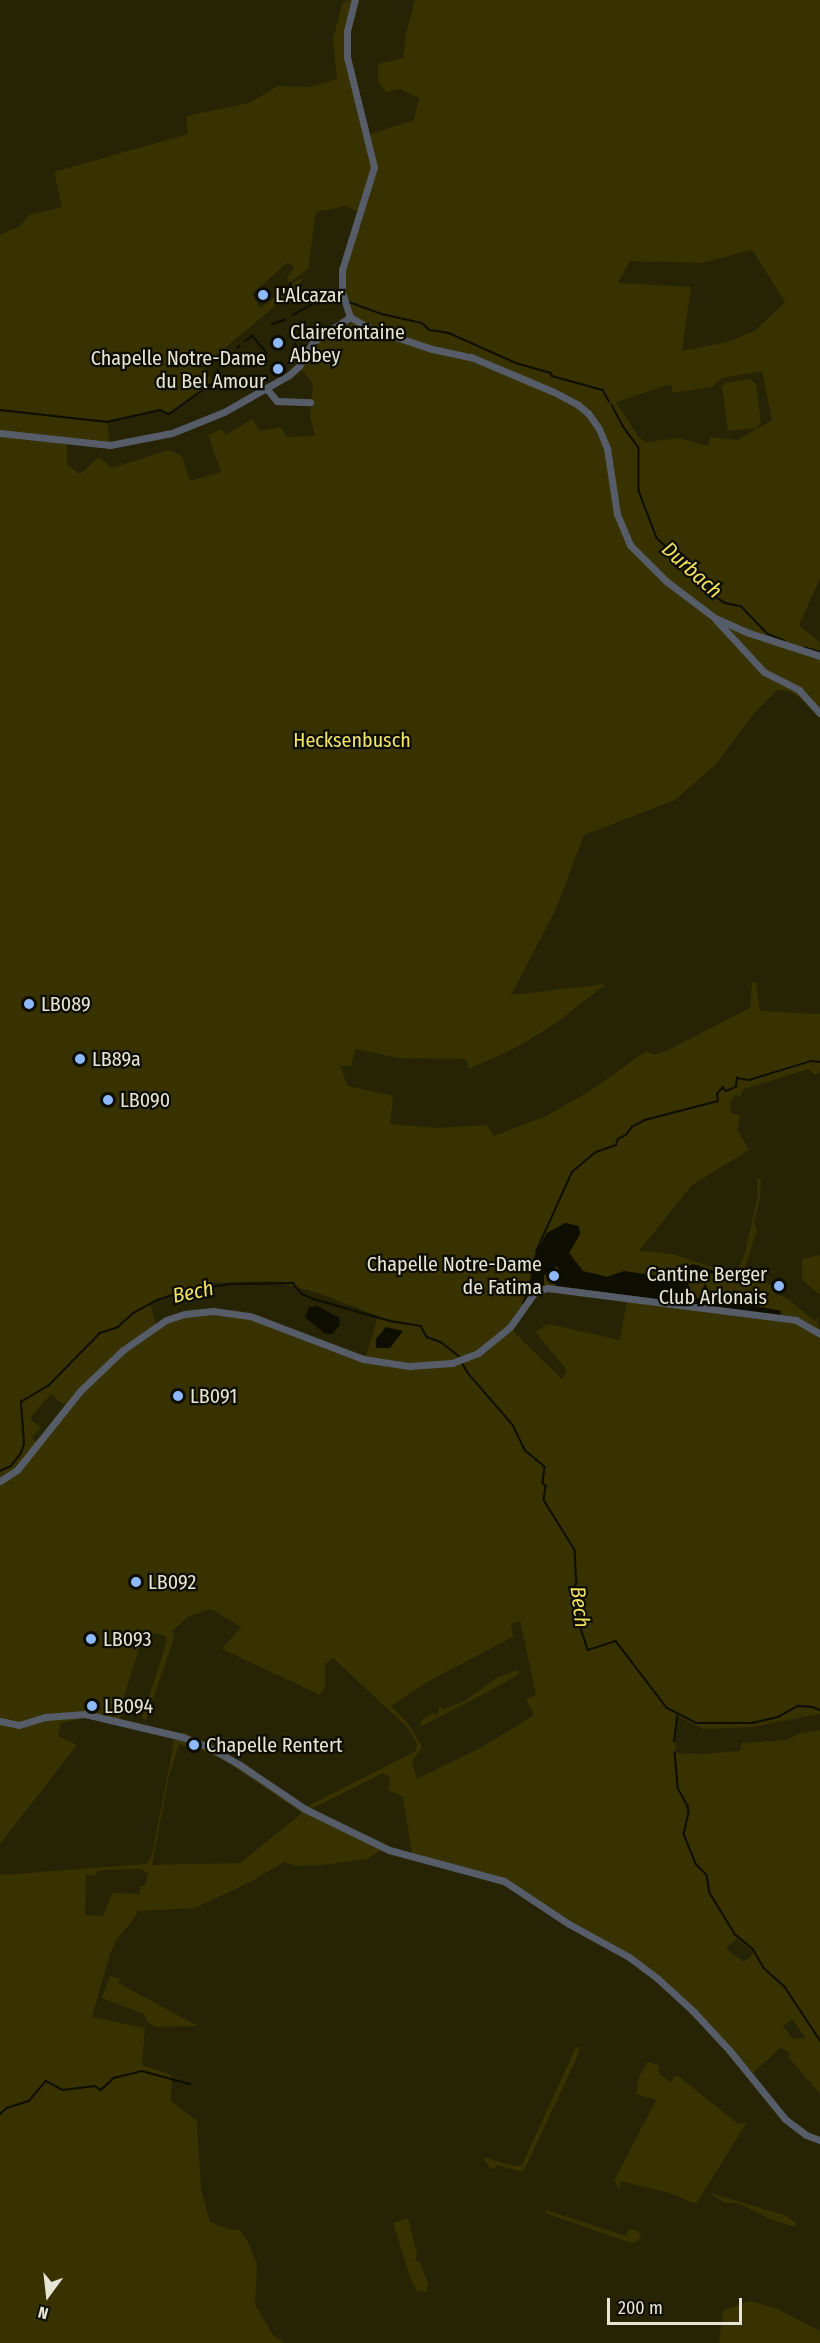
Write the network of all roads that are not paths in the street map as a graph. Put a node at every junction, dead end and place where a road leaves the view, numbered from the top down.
1 (355, 0) edge
2 (350, 317) junction
3 (266, 388) junction
4 (310, 402) dead end
5 (0, 433) edge
6 (715, 618) junction
7 (820, 656) edge
8 (820, 713) edge
9 (820, 1334) edge
10 (0, 1481) edge
11 (0, 1721) edge
12 (820, 2140) edge

1 - 2 street
2 - 3 street
2 - 6 street
3 - 4 street
3 - 5 street
6 - 7 street
6 - 8 street
9 - 10 street
11 - 12 street

